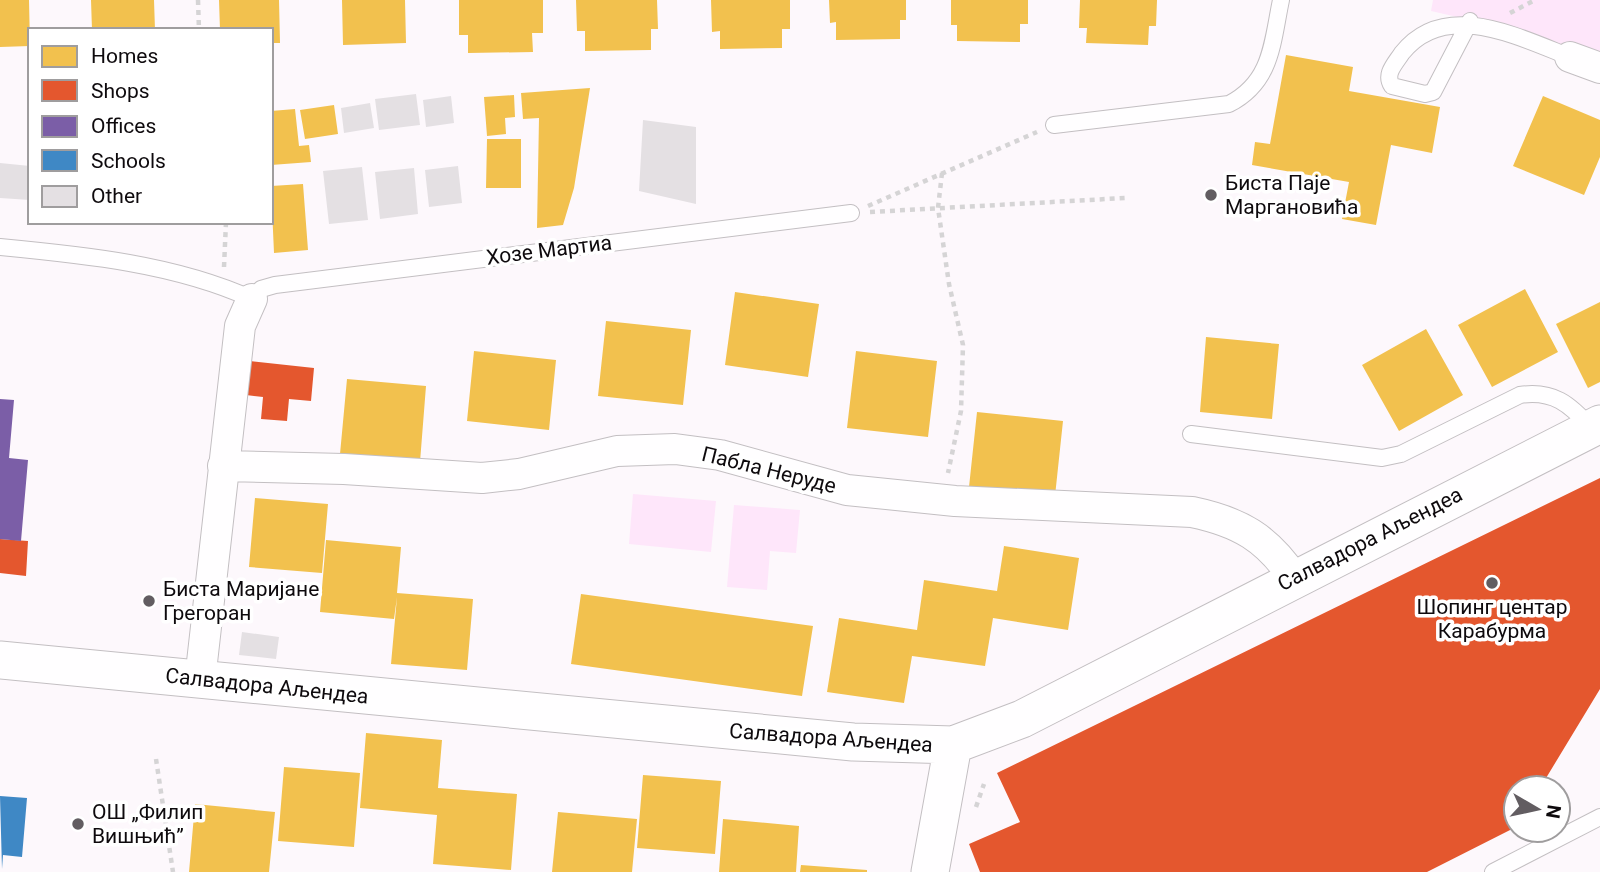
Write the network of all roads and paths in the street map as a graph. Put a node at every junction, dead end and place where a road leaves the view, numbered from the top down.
1 (198, 0) edge
2 (1281, 0) edge
3 (1470, 20) junction
4 (199, 28) edge
5 (1570, 57) joint
6 (1600, 68) edge
7 (1054, 125) joint
8 (942, 173) junction
9 (1125, 198) dead end
10 (938, 208) junction
11 (852, 213) junction
12 (226, 224) edge
13 (0, 247) edge
14 (226, 255) dead end
15 (252, 299) junction
16 (1595, 426) edge
17 (1191, 434) dead end
18 (223, 466) junction
19 (942, 500) junction
20 (1294, 578) junction
21 (0, 660) edge
22 (200, 680) junction
23 (953, 746) junction
24 (156, 759) dead end
25 (1600, 817) edge
26 (173, 872) edge
27 (930, 872) edge
28 (1493, 872) edge

1 - 4 path
2 - 7 lane
3 - 3 lane
3 - 5 lane
5 - 6 street
7 - 8 path
8 - 10 path
8 - 11 path
9 - 10 path
10 - 11 path
10 - 19 path
11 - 15 lane, Хозе Мартиа
12 - 14 path
13 - 15 lane
15 - 18 street
16 - 17 lane, Салвадора Аљендеа
16 - 20 street, Салвадора Аљендеа
18 - 19 street, Пабла Неруде
18 - 22 street
19 - 20 street, Пабла Неруде
20 - 23 street, Салвадора Аљендеа
21 - 22 street, Салвадора Аљендеа
22 - 23 street, Салвадора Аљендеа
23 - 27 street
24 - 26 path
25 - 28 lane

